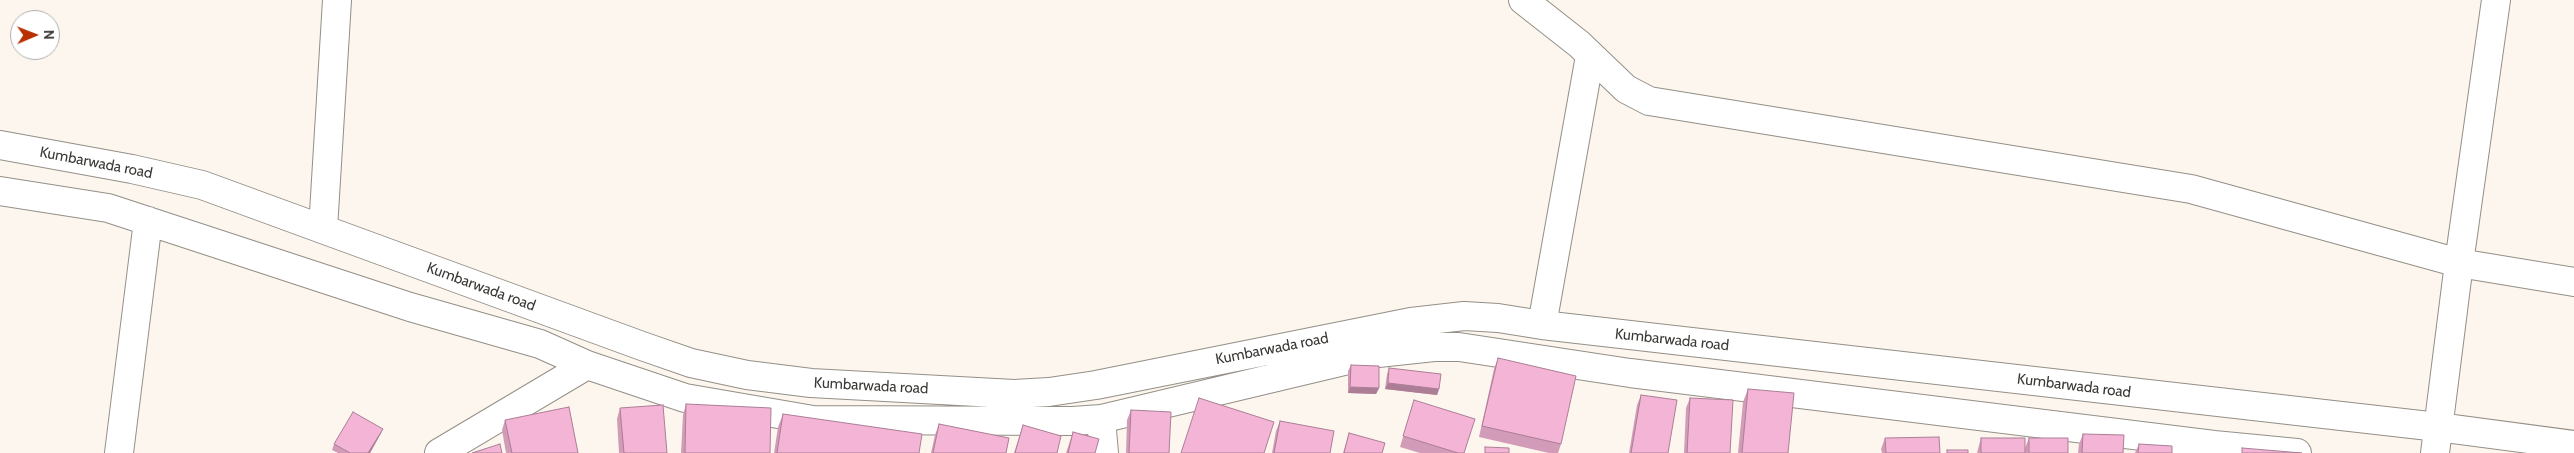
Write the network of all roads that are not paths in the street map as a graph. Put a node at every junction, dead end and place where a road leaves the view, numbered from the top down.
1 (337, 0) edge
2 (1523, 0) edge
3 (2496, 0) edge
4 (1590, 56) junction
5 (0, 145) edge
6 (0, 191) edge
7 (148, 221) junction
8 (323, 229) junction
9 (2458, 263) junction
10 (2574, 282) edge
11 (1542, 325) junction
12 (587, 366) junction
13 (1102, 418) junction
14 (2436, 440) edge
15 (2574, 445) edge
16 (2213, 449) edge
17 (119, 453) edge
18 (439, 453) edge
19 (1104, 453) edge
20 (2297, 453) edge

1 - 8 street
2 - 4 street
3 - 9 street
4 - 9 street
4 - 11 street
5 - 8 street, Kumbarwada road
6 - 7 street, Kumbarwada road
7 - 12 street, Kumbarwada road
7 - 17 street
8 - 11 street, Kumbarwada road
9 - 10 street
9 - 14 street
11 - 14 street, Kumbarwada road
12 - 13 street, Kumbarwada road
12 - 18 street
13 - 16 street, Kumbarwada road
13 - 19 street
14 - 15 street, Kumbarwada road
16 - 20 street, Kumbarwada road

